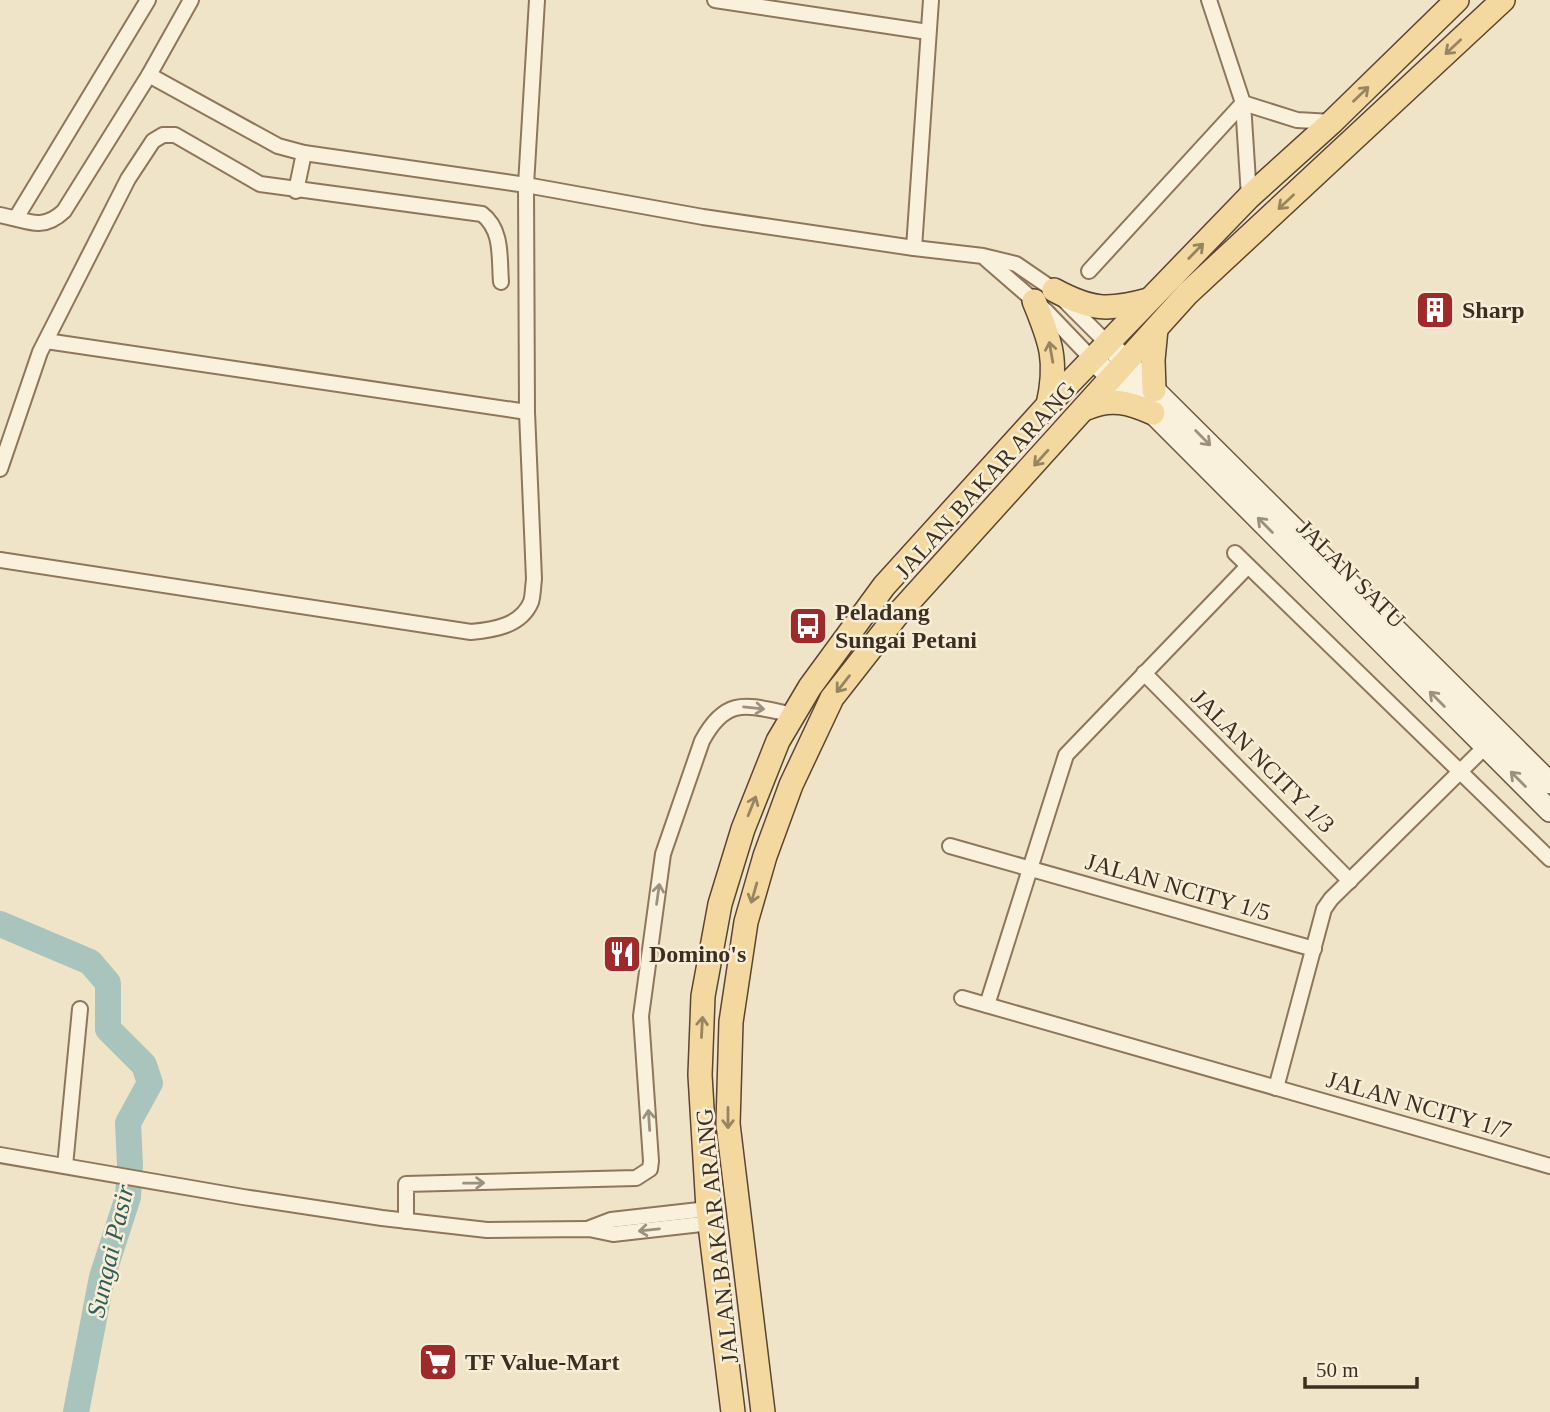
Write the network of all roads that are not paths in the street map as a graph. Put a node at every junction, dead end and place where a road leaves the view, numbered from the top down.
1 (148, 0) edge
2 (191, 0) edge
3 (537, 0) edge
4 (715, 0) edge
5 (930, 0) edge
6 (1209, 0) edge
7 (1457, 0) edge
8 (1503, 0) edge
9 (732, 1) edge
10 (928, 32) junction
11 (149, 75) junction
12 (1243, 103) junction
13 (1332, 122) junction
14 (304, 153) junction
15 (526, 185) junction
16 (296, 191) junction
17 (1249, 197) junction
18 (0, 215) edge
19 (16, 218) junction
20 (914, 248) junction
21 (983, 256) junction
22 (1089, 271) dead end
23 (501, 282) dead end
24 (1055, 290) junction
25 (1148, 300) junction
26 (1034, 301) junction
27 (1156, 329) junction
28 (46, 341) junction
29 (1100, 352) junction
30 (1119, 370) junction
31 (1154, 401) junction
32 (1048, 405) junction
33 (1087, 408) junction
34 (527, 412) junction
35 (0, 469) edge
36 (1235, 553) dead end
37 (0, 560) edge
38 (1248, 566) junction
39 (1144, 673) junction
40 (794, 715) junction
41 (1492, 740) junction
42 (1462, 772) junction
43 (1550, 783) edge
44 (1550, 811) edge
45 (950, 846) dead end
46 (1550, 859) edge
47 (1030, 869) junction
48 (1350, 881) junction
49 (1314, 949) junction
50 (962, 998) dead end
51 (987, 1005) junction
52 (80, 1009) dead end
53 (1276, 1088) junction
54 (0, 1155) edge
55 (65, 1166) junction
56 (1550, 1166) edge
57 (709, 1216) junction
58 (406, 1221) junction
59 (733, 1412) edge
60 (763, 1412) edge

1 - 19 street
2 - 11 street
3 - 15 street
4 - 9 street
5 - 10 street
6 - 12 street
13 -> 7 main road, JALAN BAKAR ARANG
8 -> 27 main road, JALAN BAKAR ARANG
9 - 10 street
10 - 20 street
11 - 14 street
11 - 19 street
12 - 13 street
12 - 17 street
12 - 22 street
13 - 17 main road, JALAN BAKAR ARANG
14 - 15 street
14 - 16 street
15 - 20 street
15 - 34 street
16 - 23 street
16 - 28 street
25 -> 17 main road, JALAN BAKAR ARANG
18 - 19 street
20 - 21 street
21 - 24 street
21 - 26 street
24 - 25 main road
24 - 29 street
25 - 29 main road, JALAN BAKAR ARANG
26 - 29 street
32 -> 26 main road
27 - 30 main road, JALAN BAKAR ARANG
27 - 31 main road
28 - 34 street
28 - 35 street
29 - 30 main road, JALAN SATU
29 - 32 main road, JALAN BAKAR ARANG
30 - 31 main road, JALAN SATU
30 - 33 main road, JALAN BAKAR ARANG
31 - 33 main road
31 - 41 main road, JALAN SATU
32 - 40 main road, JALAN BAKAR ARANG
33 -> 60 main road, JALAN BAKAR ARANG
34 - 37 street
36 - 38 street
38 - 39 street
38 - 42 street
39 - 47 street
39 - 48 street, JALAN NCITY 1/3
57 -> 40 main road, JALAN BAKAR ARANG
58 -> 40 street
41 - 42 street
41 - 43 main road, JALAN SATU
44 -> 41 main road, JALAN SATU
42 - 46 street
42 - 48 street
45 - 47 street, JALAN NCITY 1/5
47 - 49 street, JALAN NCITY 1/5
47 - 51 street
48 - 49 street
49 - 53 street
50 - 51 street, JALAN NCITY 1/7
51 - 53 street, JALAN NCITY 1/7
52 - 55 street
53 - 56 street, JALAN NCITY 1/7
54 - 55 street
55 - 58 street
57 - 58 street
57 - 59 main road, JALAN BAKAR ARANG

